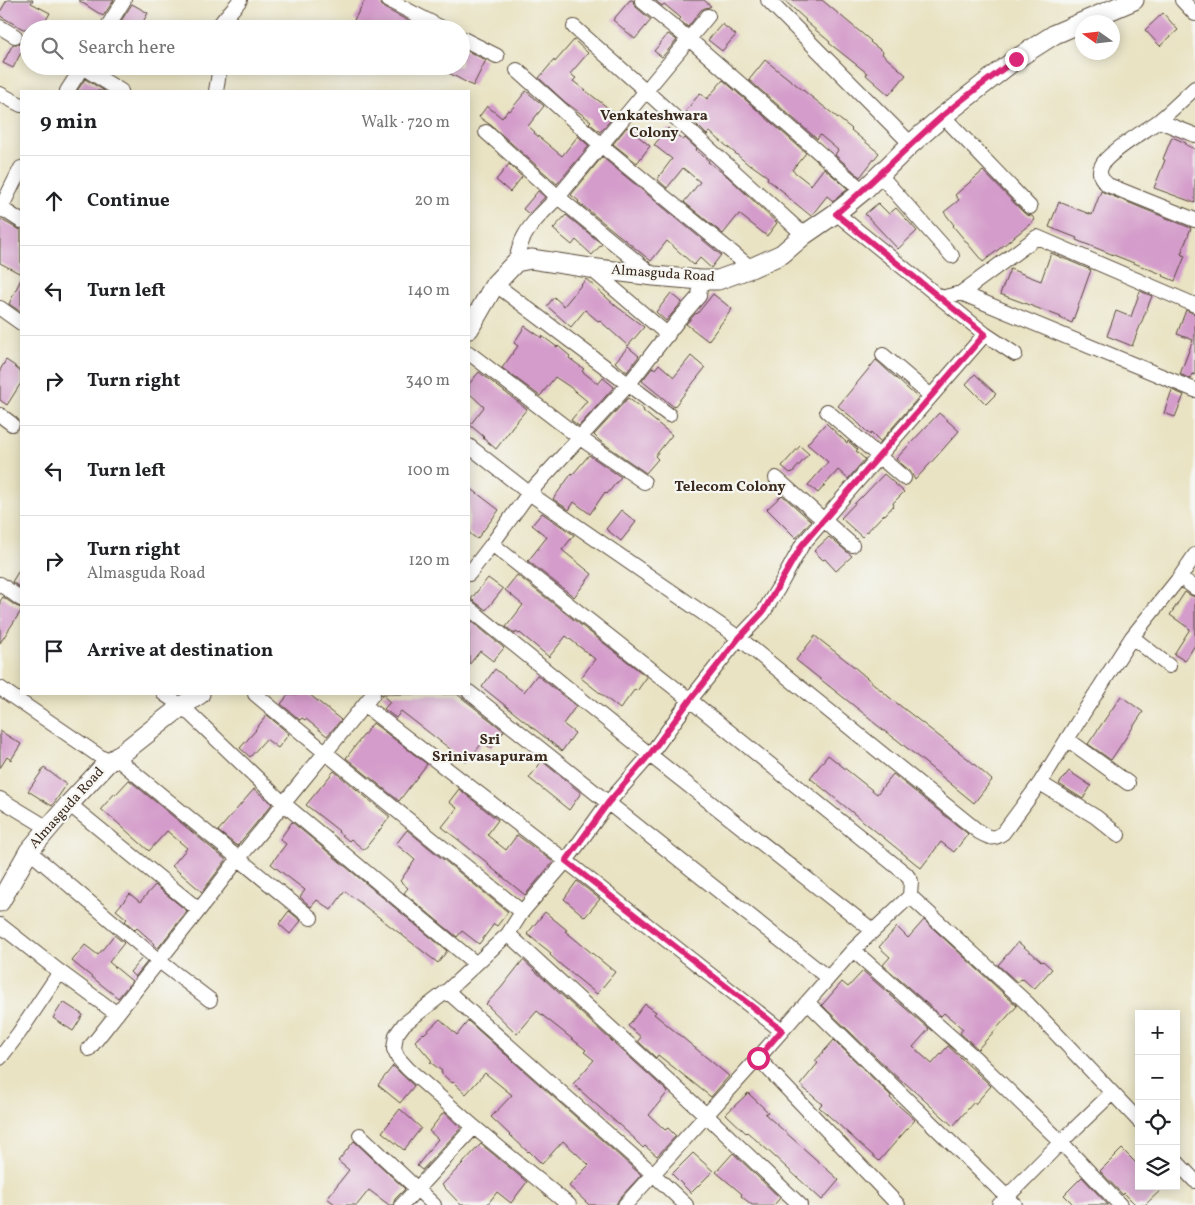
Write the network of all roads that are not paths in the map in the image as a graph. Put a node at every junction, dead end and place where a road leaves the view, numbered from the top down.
1 (124, 0) edge
2 (240, 0) edge
3 (388, 0) edge
4 (768, 0) edge
5 (1182, 0) edge
6 (1128, 1) edge
7 (642, 2) dead end
8 (1195, 14) edge
9 (708, 16) dead end
10 (112, 20) edge
11 (223, 20) edge
12 (427, 20) edge
13 (0, 27) edge
14 (574, 27) dead end
15 (16, 36) dead end
16 (689, 39) junction
17 (470, 42) edge
18 (497, 56) dead end
19 (517, 70) dead end
20 (78, 75) edge
21 (96, 75) edge
22 (219, 75) edge
23 (1195, 88) edge
24 (68, 90) edge
25 (119, 90) edge
26 (216, 90) edge
27 (646, 91) junction
28 (0, 94) edge
29 (20, 104) edge
30 (943, 116) junction
31 (1159, 120) junction
32 (486, 132) dead end
33 (1195, 135) edge
34 (911, 144) junction
35 (601, 145) junction
36 (20, 170) edge
37 (880, 174) junction
38 (863, 191) junction
39 (558, 197) junction
40 (1030, 207) dead end
41 (1, 209) edge
42 (836, 214) junction
43 (20, 220) edge
44 (1195, 220) edge
45 (804, 235) junction
46 (952, 256) dead end
47 (516, 262) junction
48 (590, 268) junction
49 (751, 268) junction
50 (654, 276) junction
51 (701, 280) junction
52 (495, 284) junction
53 (961, 293) junction
54 (941, 298) junction
55 (1195, 305) edge
56 (0, 308) edge
57 (20, 322) edge
58 (470, 323) edge
59 (985, 334) junction
60 (668, 335) junction
61 (470, 354) edge
62 (1015, 354) dead end
63 (883, 355) dead end
64 (628, 385) junction
65 (1194, 388) edge
66 (930, 396) junction
67 (828, 411) dead end
68 (0, 415) edge
69 (670, 415) dead end
70 (12, 424) dead end
71 (580, 438) junction
72 (470, 447) edge
73 (879, 456) junction
74 (776, 478) dead end
75 (904, 478) dead end
76 (644, 482) dead end
77 (529, 493) junction
78 (824, 520) junction
79 (492, 544) junction
80 (852, 545) dead end
81 (1195, 555) edge
82 (470, 573) edge
83 (1180, 577) junction
84 (0, 584) edge
85 (1195, 588) edge
86 (20, 598) edge
87 (470, 609) edge
88 (1132, 637) junction
89 (739, 638) junction
90 (1169, 666) dead end
91 (0, 688) edge
92 (470, 693) edge
93 (166, 695) edge
94 (198, 695) edge
95 (256, 695) edge
96 (369, 699) edge
97 (690, 700) junction
98 (182, 706) junction
99 (1067, 739) junction
100 (326, 753) junction
101 (650, 754) junction
102 (112, 760) junction
103 (1040, 783) junction
104 (1128, 783) dead end
105 (0, 800) edge
106 (608, 803) junction
107 (69, 804) junction
108 (284, 804) junction
109 (48, 828) junction
110 (1118, 835) dead end
111 (29, 850) junction
112 (239, 858) junction
113 (566, 861) junction
114 (910, 896) junction
115 (0, 902) edge
116 (200, 910) junction
117 (522, 912) junction
118 (312, 918) dead end
119 (0, 925) edge
120 (872, 930) junction
121 (508, 934) junction
122 (853, 950) junction
123 (159, 961) junction
124 (476, 964) junction
125 (60, 972) junction
126 (828, 978) junction
127 (447, 991) junction
128 (210, 1000) dead end
129 (807, 1002) junction
130 (117, 1014) junction
131 (782, 1030) junction
132 (89, 1049) dead end
133 (0, 1058) edge
134 (758, 1058) junction
135 (1112, 1093) junction
136 (706, 1116) junction
137 (1135, 1117) edge
138 (474, 1127) junction
139 (360, 1135) dead end
140 (1061, 1142) junction
141 (1180, 1165) edge
142 (652, 1173) junction
143 (1195, 1181) edge
144 (417, 1189) junction
145 (1007, 1203) edge
146 (402, 1205) edge
147 (434, 1205) edge
148 (569, 1205) edge
149 (624, 1205) edge
150 (686, 1205) edge
151 (800, 1205) edge
152 (898, 1205) edge
153 (1120, 1205) edge

1 - 10 street
2 - 11 street
3 - 12 street
4 - 34 street
5 - 8 street
6 - 30 street, Almasguda Road
7 - 16 street
9 - 16 street
13 - 15 street
14 - 27 street
16 - 27 street
16 - 38 street
17 - 18 street
19 - 35 street
20 - 24 street
21 - 25 street
22 - 26 street
23 - 31 street
27 - 35 street
27 - 45 street
28 - 29 street
30 - 34 street, Almasguda Road
30 - 40 street
31 - 33 street
31 - 44 street
32 - 39 street
34 - 37 street, Almasguda Road
35 - 39 street
35 - 49 street
36 - 41 street
37 - 38 street, Almasguda Road
37 - 46 street
38 - 42 street, Almasguda Road
39 - 47 street
39 - 50 street
41 - 43 street
42 - 45 street, Almasguda Road
42 - 54 street
45 - 49 street, Almasguda Road
47 - 48 street, Almasguda Road
47 - 52 street
48 - 50 street, Almasguda Road
48 - 60 street
49 - 51 street, Almasguda Road
50 - 51 street, Almasguda Road
51 - 60 street
52 - 58 street
52 - 64 street
53 - 54 street
53 - 55 street
53 - 65 street
54 - 59 street
56 - 57 street
59 - 62 street
59 - 66 street
60 - 64 street
61 - 71 street
63 - 66 street
64 - 69 street
64 - 71 street
66 - 73 street
67 - 73 street
68 - 70 street
71 - 76 street
71 - 77 street
72 - 77 street
73 - 75 street
73 - 78 street
74 - 78 street
77 - 79 street
77 - 89 street
78 - 80 street
78 - 89 street
79 - 82 street
79 - 97 street
81 - 83 street
83 - 85 street
83 - 88 street
84 - 86 street
87 - 101 street
88 - 90 street
88 - 99 street
89 - 97 street
89 - 103 street
91 - 102 street
92 - 106 street
93 - 98 street
94 - 98 street, Almasguda Road
95 - 100 street
96 - 100 street
96 - 113 street
97 - 101 street
97 - 114 street
98 - 102 street, Almasguda Road
98 - 108 street
99 - 103 street
99 - 104 street
100 - 108 street
100 - 117 street
101 - 106 street
101 - 120 street
102 - 107 street, Almasguda Road
102 - 112 street
103 - 110 street
105 - 109 street
106 - 113 street
106 - 126 street
107 - 109 street, Almasguda Road
107 - 116 street
108 - 112 street
108 - 124 street
109 - 111 street, Almasguda Road
111 - 115 street, Almasguda Road
111 - 123 street
112 - 116 street
112 - 118 street
113 - 117 street
113 - 131 street
114 - 120 street
114 - 135 street
116 - 123 street
117 - 121 street
119 - 125 street
120 - 122 street
121 - 124 street
121 - 136 street
122 - 126 street
122 - 140 street
123 - 128 street
123 - 130 street
124 - 127 street
125 - 130 street
125 - 133 street
126 - 129 street
127 - 138 street
127 - 142 street
129 - 131 street
129 - 145 street
130 - 132 street
131 - 134 street
134 - 136 street
134 - 152 street
135 - 137 street
135 - 140 street
136 - 142 street
136 - 151 street
138 - 144 street
138 - 148 street
139 - 144 street
140 - 145 street
140 - 153 street
141 - 143 street
142 - 149 street
142 - 150 street
144 - 146 street
144 - 147 street

